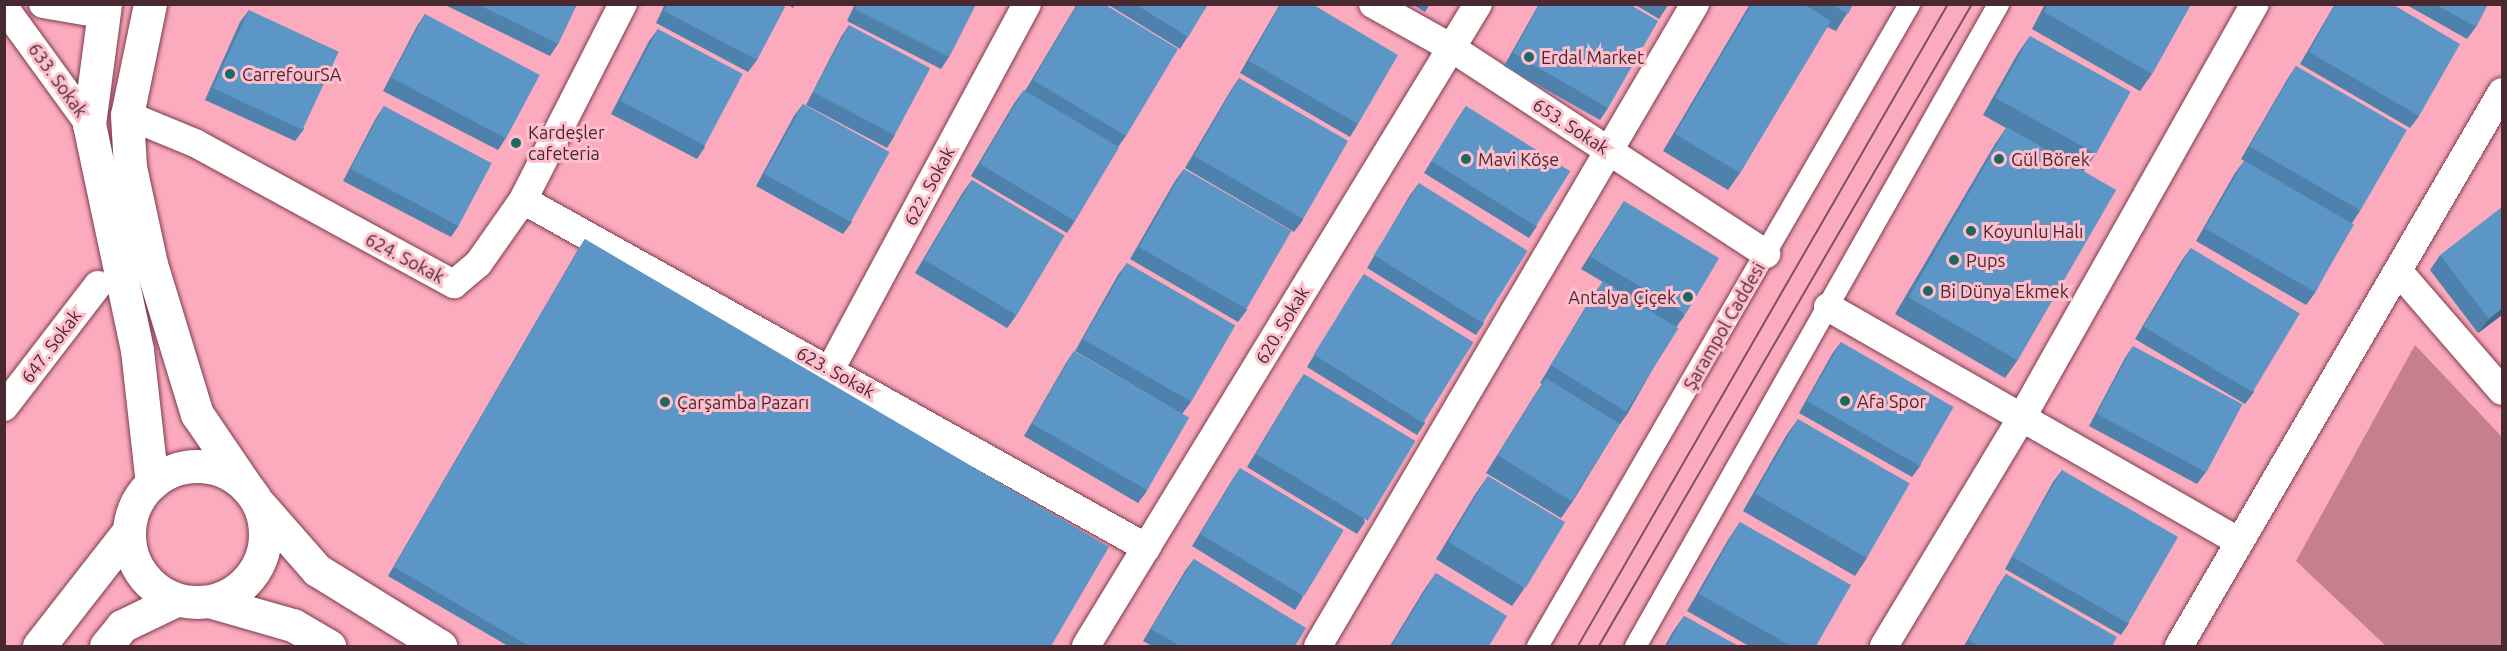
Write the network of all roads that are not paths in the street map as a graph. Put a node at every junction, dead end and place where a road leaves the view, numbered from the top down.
1 (43, 4) edge
2 (150, 4) edge
3 (623, 4) edge
4 (1027, 4) edge
5 (1373, 4) edge
6 (1478, 4) edge
7 (1695, 4) edge
8 (1909, 4) edge
9 (1998, 4) edge
10 (2255, 4) edge
11 (4, 7) edge
12 (103, 9) edge
13 (1450, 47) junction
14 (2502, 92) edge
15 (127, 115) junction
16 (89, 124) junction
17 (1608, 150) junction
18 (523, 200) junction
19 (1766, 254) junction
20 (2399, 272) junction
21 (98, 285) dead end
22 (1828, 307) junction
23 (831, 368) junction
24 (2502, 391) edge
25 (4, 407) edge
26 (2022, 417) junction
27 (152, 483) junction
28 (253, 496) junction
29 (129, 531) junction
30 (2240, 542) junction
31 (1147, 548) junction
32 (176, 600) junction
33 (212, 602) junction
34 (39, 646) edge
35 (106, 646) edge
36 (329, 646) edge
37 (440, 646) edge
38 (1086, 646) edge
39 (1318, 646) edge
40 (1537, 646) edge
41 (1635, 646) edge
42 (1884, 646) edge
43 (2179, 646) edge

1 - 12 street
2 - 15 main road
3 - 18 street, 624. Sokak
4 - 23 street, 622. Sokak
5 - 13 street, 653. Sokak
6 - 13 street, 620. Sokak
7 - 17 street
8 - 19 street, Şarampol Caddesi
9 - 22 street
10 - 26 street
11 - 16 street, 633. Sokak
12 - 16 main road
13 - 17 street, 653. Sokak
13 - 31 street, 620. Sokak
14 - 20 street
15 - 18 street, 624. Sokak
15 - 28 main road
16 - 27 main road
17 - 19 street, 653. Sokak
17 - 39 street
18 - 23 street, 623. Sokak
19 - 40 street, Şarampol Caddesi
20 - 24 street
20 - 30 street
21 - 25 street, 647. Sokak
22 - 26 street
22 - 41 street
23 - 31 street, 623. Sokak
26 - 30 street
26 - 42 street
27 - 28 main road
27 - 29 main road
28 - 33 main road
28 - 37 main road
29 - 32 main road
29 - 34 main road
30 - 43 street
31 - 38 street, 620. Sokak
32 - 33 main road
32 - 35 main road
33 - 36 main road

